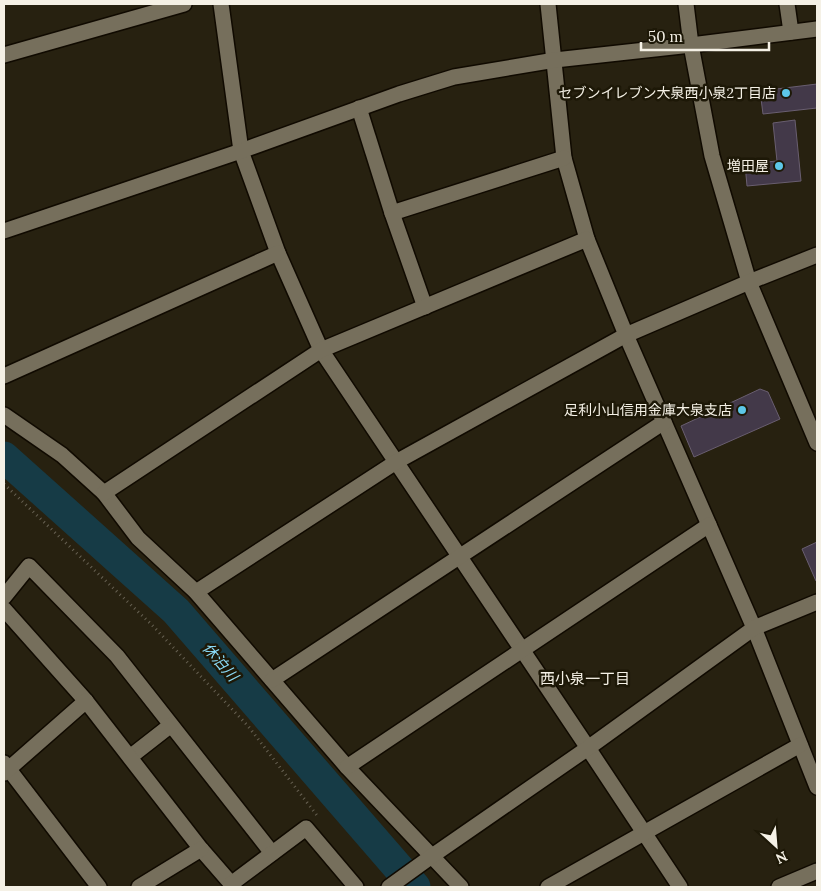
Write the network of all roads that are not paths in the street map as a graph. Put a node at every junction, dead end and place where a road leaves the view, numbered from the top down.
1 (184, 4) edge
2 (220, 4) edge
3 (548, 4) edge
4 (686, 4) edge
5 (787, 4) edge
6 (817, 29) edge
7 (791, 32) junction
8 (691, 45) junction
9 (4, 55) edge
10 (555, 60) junction
11 (359, 108) junction
12 (241, 151) junction
13 (564, 158) junction
14 (392, 213) junction
15 (4, 232) edge
16 (587, 238) junction
17 (278, 253) junction
18 (817, 255) edge
19 (749, 282) junction
20 (425, 306) junction
21 (626, 335) junction
22 (321, 350) junction
23 (4, 376) edge
24 (4, 415) edge
25 (664, 422) junction
26 (817, 444) edge
27 (396, 462) junction
28 (104, 493) junction
29 (709, 525) junction
30 (459, 556) junction
31 (196, 592) junction
32 (4, 596) edge
33 (817, 602) edge
34 (4, 609) edge
35 (754, 628) junction
36 (522, 650) junction
37 (272, 680) junction
38 (86, 700) junction
39 (171, 725) junction
40 (800, 745) junction
41 (588, 748) junction
42 (130, 757) junction
43 (347, 767) junction
44 (5, 768) edge
45 (817, 787) edge
46 (644, 833) junction
47 (201, 849) junction
48 (272, 853) junction
49 (428, 859) junction
50 (817, 872) edge
51 (233, 886) edge
52 (99, 887) edge
53 (138, 887) edge
54 (356, 887) edge
55 (389, 887) edge
56 (461, 887) edge
57 (548, 887) edge
58 (680, 887) edge
59 (779, 887) edge

1 - 9 street
2 - 12 street
3 - 10 street
4 - 8 street
5 - 7 street
6 - 7 street
7 - 8 street
8 - 10 street
8 - 19 street
10 - 11 street
10 - 13 street
11 - 12 street
11 - 14 street
12 - 15 street
12 - 17 street
13 - 14 street
13 - 16 street
14 - 20 street
16 - 20 street
16 - 21 street
17 - 22 street
17 - 23 street
18 - 19 street
19 - 21 street
19 - 26 street
20 - 22 street
21 - 25 street
21 - 27 street
22 - 27 street
22 - 28 street
24 - 28 street
25 - 29 street
25 - 30 street
27 - 30 street
27 - 31 street
28 - 31 street
29 - 35 street
29 - 36 street
30 - 36 street
30 - 37 street
31 - 37 street
32 - 39 street
33 - 35 street
34 - 38 street
35 - 40 street
35 - 41 street
36 - 41 street
36 - 43 street
37 - 43 street
38 - 42 street
38 - 44 street
39 - 42 street
39 - 48 street
40 - 45 street
40 - 46 street
41 - 46 street
41 - 49 street
42 - 47 street
43 - 49 street
44 - 52 street
46 - 57 street
46 - 58 street
47 - 51 street
47 - 53 street
48 - 51 street
48 - 54 street
49 - 55 street
49 - 56 street
50 - 59 street

